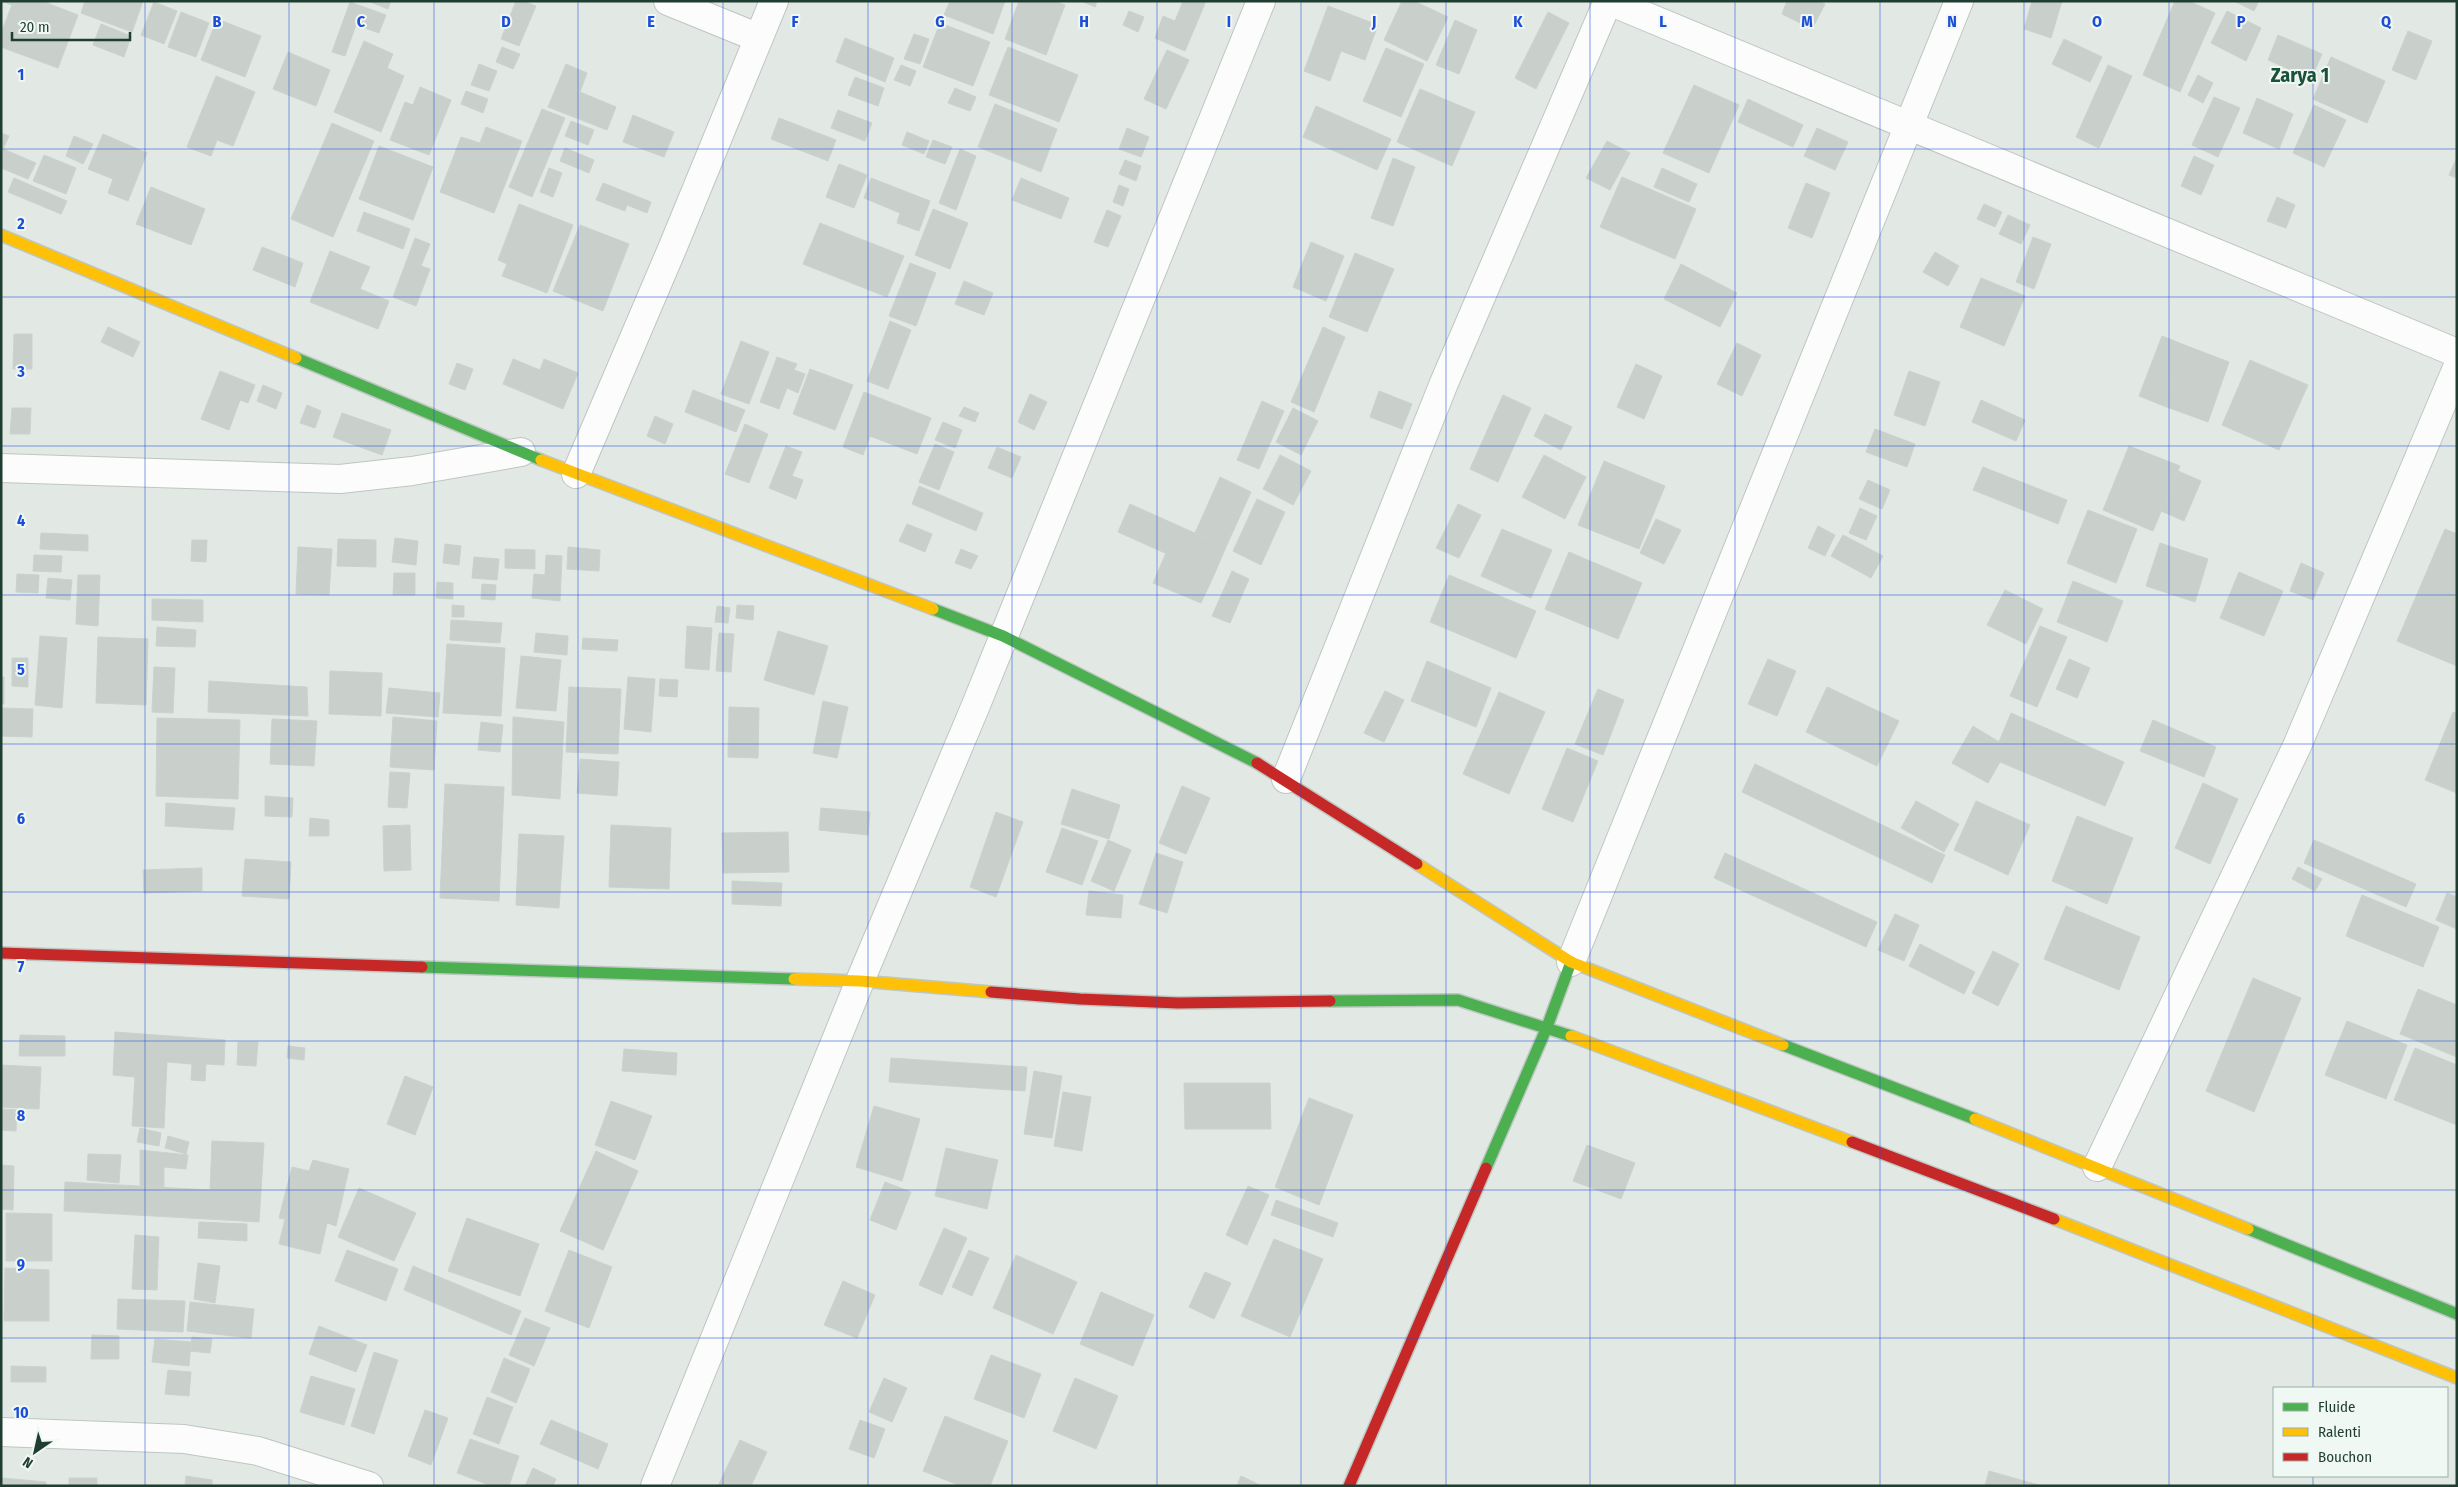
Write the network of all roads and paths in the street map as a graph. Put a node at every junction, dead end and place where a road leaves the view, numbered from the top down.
1 (668, 1) edge
2 (774, 1) edge
3 (1261, 1) edge
4 (1609, 1) edge
5 (1959, 1) edge
6 (759, 38) junction
7 (1909, 125) junction
8 (1, 235) edge
9 (2457, 353) edge
10 (2457, 368) edge
11 (521, 452) junction
12 (1, 468) edge
13 (576, 474) junction
14 (1003, 636) junction
15 (1286, 779) junction
16 (1, 953) edge
17 (1571, 962) junction
18 (860, 981) junction
19 (1547, 1027) junction
20 (2097, 1167) junction
21 (2457, 1314) edge
22 (2457, 1378) edge
23 (1, 1432) edge
24 (369, 1486) edge
25 (656, 1486) edge
26 (1349, 1486) edge

1 - 6 street
2 - 6 street
3 - 14 street
4 - 7 street
4 - 15 street
5 - 7 street
6 - 13 street
7 - 9 street
7 - 17 street
8 - 11 street
10 - 20 street
11 - 12 street
11 - 13 street
13 - 14 street
14 - 15 street
14 - 18 street
15 - 17 street
16 - 18 street
17 - 19 street
17 - 20 street
18 - 19 street
18 - 25 street
19 - 22 street
19 - 26 street
20 - 21 street
23 - 24 street

